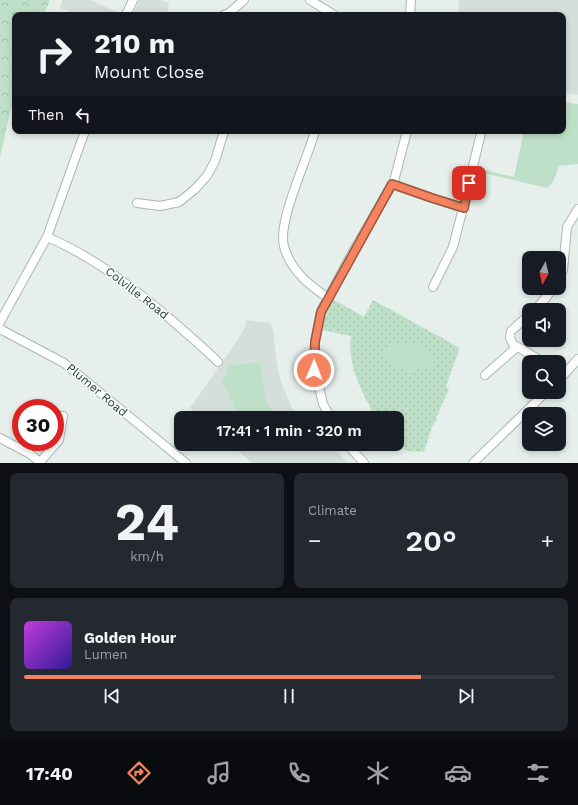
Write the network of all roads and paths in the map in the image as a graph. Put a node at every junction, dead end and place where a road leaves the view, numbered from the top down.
1 (133, 0) edge
2 (244, 0) edge
3 (310, 0) edge
4 (411, 0) edge
5 (127, 12) edge
6 (230, 12) edge
7 (329, 12) edge
8 (410, 12) edge
9 (84, 134) edge
10 (223, 134) edge
11 (314, 134) edge
12 (406, 134) edge
13 (481, 134) edge
14 (392, 184) junction
15 (137, 203) dead end
16 (464, 208) junction
17 (578, 209) edge
18 (47, 236) junction
19 (565, 251) edge
20 (433, 287) dead end
21 (548, 295) edge
22 (328, 298) junction
23 (541, 303) edge
24 (522, 321) edge
25 (0, 322) edge
26 (0, 329) edge
27 (517, 347) junction
28 (531, 355) edge
29 (578, 360) edge
30 (218, 362) dead end
31 (566, 372) edge
32 (485, 375) dead end
33 (539, 399) edge
34 (326, 411) edge
35 (0, 438) edge
36 (50, 451) edge
37 (353, 451) edge
38 (41, 462) edge
39 (186, 463) edge
40 (364, 463) edge
41 (473, 463) edge

1 - 5 street
2 - 6 street
3 - 7 street
4 - 8 street
9 - 18 street
10 - 15 street
11 - 22 street
12 - 14 street
13 - 16 street
14 - 16 street
14 - 22 street
16 - 20 street
17 - 19 street
18 - 25 street
18 - 30 street, Colville Road
21 - 23 street
22 - 34 street
24 - 27 street
26 - 39 street, Plumer Road
27 - 28 street
27 - 32 street
29 - 31 street
33 - 41 street
35 - 38 street
36 - 38 street
37 - 40 street

